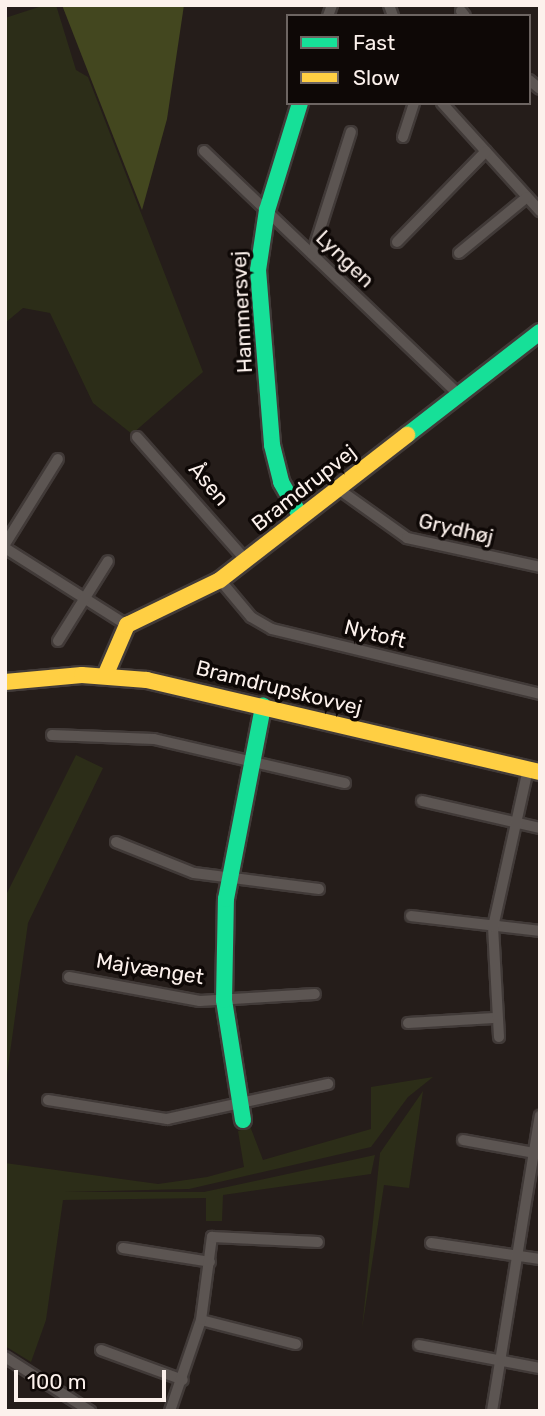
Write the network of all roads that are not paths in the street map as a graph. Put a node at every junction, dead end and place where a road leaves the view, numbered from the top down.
1 (299, 105) edge
2 (413, 105) edge
3 (444, 105) edge
4 (351, 132) dead end
5 (403, 136) dead end
6 (204, 151) dead end
7 (486, 151) junction
8 (527, 197) junction
9 (267, 210) junction
10 (540, 211) edge
11 (397, 242) dead end
12 (459, 253) dead end
13 (312, 254) junction
14 (540, 332) edge
15 (459, 395) junction
16 (137, 437) dead end
17 (58, 459) dead end
18 (337, 488) junction
19 (301, 517) junction
20 (5, 546) edge
21 (246, 560) junction
22 (108, 561) dead end
23 (540, 567) edge
24 (220, 580) junction
25 (84, 599) junction
26 (127, 625) junction
27 (58, 641) dead end
28 (105, 676) junction
29 (5, 682) edge
30 (540, 694) edge
31 (263, 706) junction
32 (52, 735) dead end
33 (250, 759) junction
34 (534, 771) edge
35 (345, 783) dead end
36 (422, 801) dead end
37 (515, 822) junction
38 (540, 828) edge
39 (116, 842) dead end
40 (229, 877) junction
41 (319, 889) dead end
42 (411, 916) dead end
43 (494, 927) junction
44 (540, 931) edge
45 (69, 977) dead end
46 (315, 994) dead end
47 (224, 1000) junction
48 (494, 1018) junction
49 (408, 1023) dead end
50 (499, 1037) dead end
51 (328, 1084) dead end
52 (48, 1100) dead end
53 (239, 1102) junction
54 (540, 1116) edge
55 (243, 1120) dead end
56 (463, 1140) dead end
57 (537, 1154) edge
58 (318, 1241) dead end
59 (431, 1243) dead end
60 (123, 1248) dead end
61 (520, 1256) junction
62 (540, 1259) edge
63 (210, 1262) junction
64 (201, 1320) junction
65 (296, 1344) dead end
66 (419, 1345) dead end
67 (101, 1350) dead end
68 (5, 1357) edge
69 (502, 1362) junction
70 (540, 1368) edge
71 (183, 1380) junction
72 (171, 1408) edge
73 (90, 1411) edge
74 (185, 1411) edge
75 (492, 1411) edge

1 - 9 street, Hammersvej
2 - 5 street
3 - 7 street
4 - 13 street
6 - 9 street, Lyngen
7 - 8 street
7 - 11 street
8 - 10 street
8 - 12 street
9 - 13 street, Lyngen
9 - 19 street, Hammersvej
13 - 15 street, Lyngen
14 - 15 street, Bramdrupvej
15 - 18 street, Bramdrupvej
16 - 21 street, Åsen
17 - 20 street
18 - 19 street, Bramdrupvej
18 - 23 street, Grydhøj
19 - 21 street, Bramdrupvej
20 - 25 street
21 - 24 street, Bramdrupvej
22 - 25 street
24 - 26 street, Bramdrupvej
24 - 30 street, Nytoft
25 - 26 street
25 - 27 street
26 - 28 street
28 - 29 street, Bramdrupskovvej
28 - 31 street, Bramdrupskovvej
31 - 33 street, Majvænget
31 - 34 street, Bramdrupskovvej
32 - 33 street
33 - 35 street
33 - 40 street, Majvænget
34 - 37 street
36 - 37 street
37 - 38 street
37 - 43 street
39 - 40 street
40 - 41 street
40 - 47 street, Majvænget
42 - 43 street
43 - 44 street
43 - 48 street
45 - 47 street, Majvænget
46 - 47 street, Majvænget
47 - 53 street, Majvænget
48 - 49 street
48 - 50 street
51 - 53 street
52 - 53 street
53 - 55 street, Majvænget
54 - 57 street
56 - 57 street
57 - 61 street
58 - 63 street
59 - 61 street
60 - 63 street
61 - 62 street
61 - 69 street
63 - 64 street
64 - 65 street
64 - 71 street
66 - 69 street
67 - 71 street
68 - 73 street
69 - 70 street
69 - 75 street
71 - 72 street
72 - 74 street

